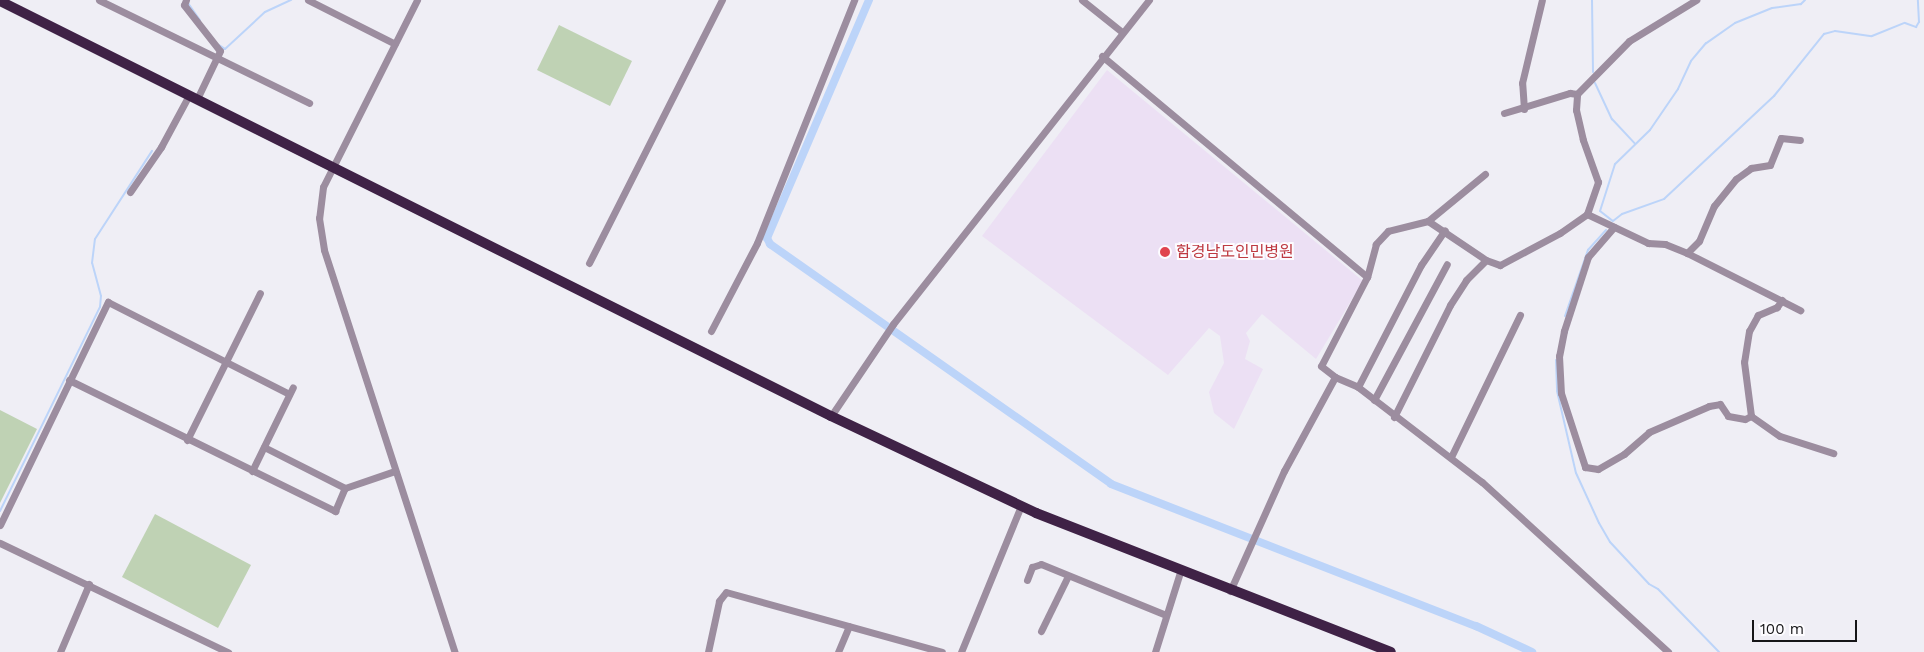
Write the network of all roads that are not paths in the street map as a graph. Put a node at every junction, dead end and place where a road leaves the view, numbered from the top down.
1 (99, 0) edge
2 (186, 0) edge
3 (308, 0) edge
4 (417, 0) edge
5 (722, 0) edge
6 (854, 0) edge
7 (1082, 0) edge
8 (1149, 0) edge
9 (1542, 0) edge
10 (1696, 0) edge
11 (0, 1) edge
12 (1122, 32) junction
13 (395, 44) junction
14 (1102, 56) junction
15 (216, 57) junction
16 (1577, 94) junction
17 (193, 97) junction
18 (309, 103) dead end
19 (1524, 109) junction
20 (1504, 113) dead end
21 (1800, 140) dead end
22 (333, 167) junction
23 (1486, 174) dead end
24 (130, 192) dead end
25 (1587, 214) junction
26 (1428, 221) junction
27 (1614, 228) junction
28 (1445, 230) junction
29 (1687, 253) junction
30 (1486, 260) junction
31 (589, 263) dead end
32 (1447, 264) dead end
33 (1367, 277) junction
34 (260, 293) dead end
35 (1782, 300) junction
36 (1800, 310) dead end
37 (1520, 315) dead end
38 (711, 331) dead end
39 (226, 361) junction
40 (1335, 378) junction
41 (69, 380) junction
42 (1358, 387) junction
43 (1374, 400) junction
44 (831, 416) junction
45 (1751, 416) junction
46 (1394, 418) junction
47 (187, 440) junction
48 (264, 447) junction
49 (1833, 452) dead end
50 (1451, 457) junction
51 (252, 471) junction
52 (396, 471) junction
53 (345, 488) junction
54 (1021, 506) junction
55 (0, 525) edge
56 (0, 543) edge
57 (1180, 572) junction
58 (1068, 576) junction
59 (1026, 580) dead end
60 (89, 584) junction
61 (1230, 591) junction
62 (1166, 615) junction
63 (849, 626) junction
64 (1041, 631) dead end
65 (454, 651) edge
66 (60, 652) edge
67 (228, 652) edge
68 (708, 652) edge
69 (838, 652) edge
70 (942, 652) edge
71 (962, 652) edge
72 (1155, 652) edge
73 (1391, 652) edge
74 (1668, 652) edge

1 - 15 street
2 - 15 street
3 - 13 street
4 - 13 street
5 - 31 street
6 - 38 street
7 - 12 street
8 - 12 street
9 - 19 street
10 - 16 street
11 - 17 highway
12 - 14 street
13 - 22 street
14 - 33 street
14 - 44 street
15 - 17 street
15 - 18 street
16 - 19 street
16 - 25 street
17 - 22 highway
17 - 24 street
19 - 20 street
21 - 29 street
22 - 44 highway
22 - 52 street
23 - 26 street
25 - 27 street
25 - 30 street
26 - 28 street
26 - 33 street
27 - 29 street
27 - 45 street
28 - 30 street
28 - 42 street
29 - 35 street
30 - 46 street
32 - 43 street
33 - 40 street
34 - 39 street
35 - 36 street
35 - 45 street
37 - 50 street
39 - 41 street
39 - 47 street
39 - 48 street
40 - 42 street
40 - 61 street
41 - 47 street
41 - 55 street
42 - 43 street
43 - 46 street
44 - 54 highway
45 - 49 street
46 - 50 street
47 - 51 street
48 - 51 street
48 - 53 street
50 - 74 street
51 - 53 street
52 - 53 street
52 - 65 street
54 - 57 highway
54 - 71 street
56 - 60 street
57 - 61 highway
57 - 62 street
58 - 59 street
58 - 62 street
58 - 64 street
60 - 66 street
60 - 67 street
61 - 73 highway
62 - 72 street
63 - 68 street
63 - 69 street
63 - 70 street

